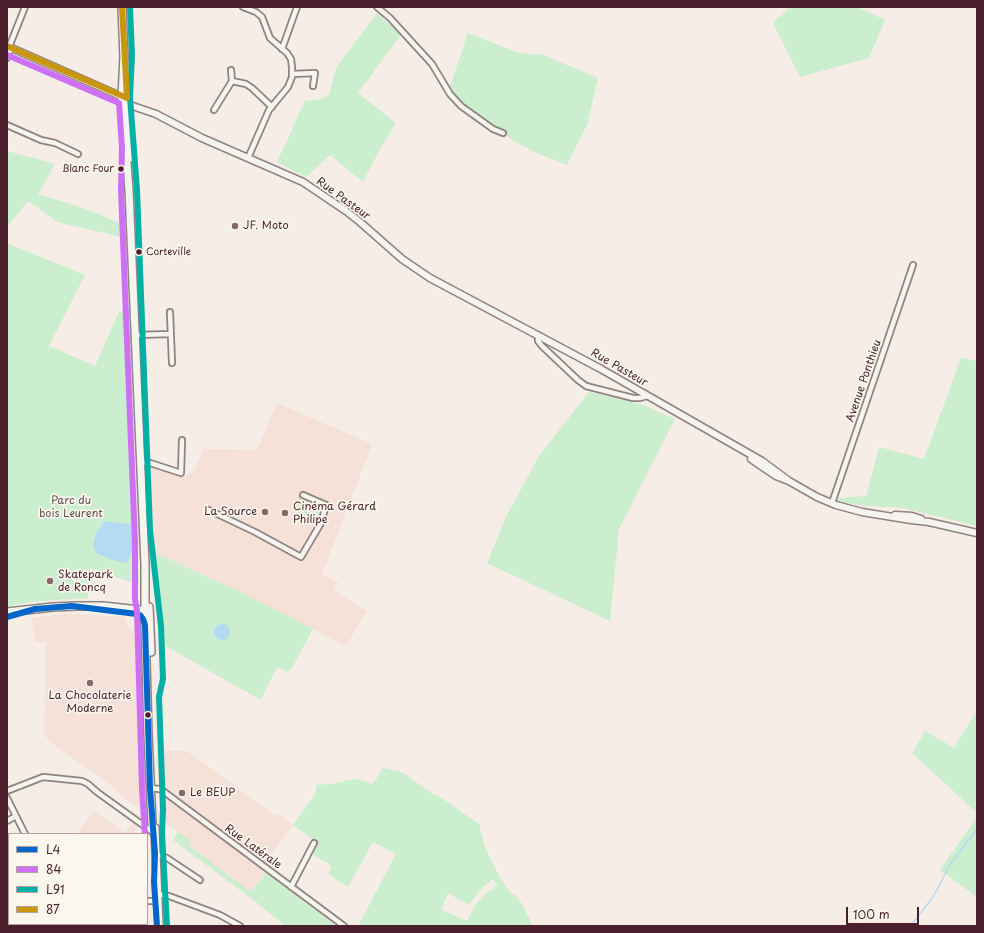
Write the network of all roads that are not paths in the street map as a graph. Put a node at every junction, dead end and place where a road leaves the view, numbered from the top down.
1 (25, 7) edge
2 (122, 7) edge
3 (243, 7) edge
4 (297, 7) edge
5 (377, 7) edge
6 (9, 47) edge
7 (282, 49) junction
8 (7, 58) edge
9 (316, 68) dead end
10 (231, 70) dead end
11 (315, 73) junction
12 (292, 74) junction
13 (232, 81) junction
14 (313, 86) dead end
15 (125, 100) junction
16 (272, 107) junction
17 (214, 110) dead end
18 (7, 125) edge
19 (503, 133) dead end
20 (78, 154) dead end
21 (248, 158) junction
22 (913, 265) dead end
23 (170, 312) dead end
24 (171, 334) junction
25 (135, 335) junction
26 (538, 335) junction
27 (172, 363) dead end
28 (647, 396) junction
29 (182, 440) dead end
30 (140, 463) junction
31 (303, 495) dead end
32 (832, 503) junction
33 (209, 510) dead end
34 (977, 533) edge
35 (35, 609) junction
36 (147, 610) junction
37 (7, 612) edge
38 (7, 617) edge
39 (152, 788) junction
40 (7, 790) edge
41 (7, 798) edge
42 (16, 816) junction
43 (7, 821) edge
44 (25, 833) edge
45 (154, 833) junction
46 (314, 843) dead end
47 (155, 854) junction
48 (200, 880) dead end
49 (291, 887) junction
50 (154, 898) edge
51 (158, 926) edge
52 (240, 926) edge
53 (344, 926) edge

1 - 6 street
2 - 15 main road
3 - 7 street
4 - 7 street
5 - 19 street
6 - 8 street
6 - 15 main road, Rue Pasteur
7 - 12 street
9 - 11 street
10 - 13 street
11 - 12 street
11 - 14 street
12 - 16 street
13 - 16 street
13 - 17 street
15 - 21 main road, Rue Pasteur
15 - 25 main road
16 - 21 street
18 - 20 street
21 - 26 main road, Rue Pasteur
22 - 32 street, Avenue Ponthieu
23 - 24 street
24 - 25 street
24 - 27 street
25 - 30 main road
26 - 28 main road, Rue Pasteur
26 - 28 street, Rue Pasteur
28 - 32 main road, Rue Pasteur
29 - 30 street
30 - 36 main road
31 - 33 street
32 - 34 main road, Rue Pasteur
35 - 36 main road
35 - 37 main road
35 - 38 main road
36 - 39 main road
39 - 45 main road
39 - 49 street, Rue Latérale
40 - 45 street
41 - 42 street
42 - 43 street
42 - 44 street
45 - 47 main road
46 - 49 street
47 - 48 street
47 - 50 main road
49 - 53 street, Rue Latérale
50 - 51 main road
50 - 52 street

